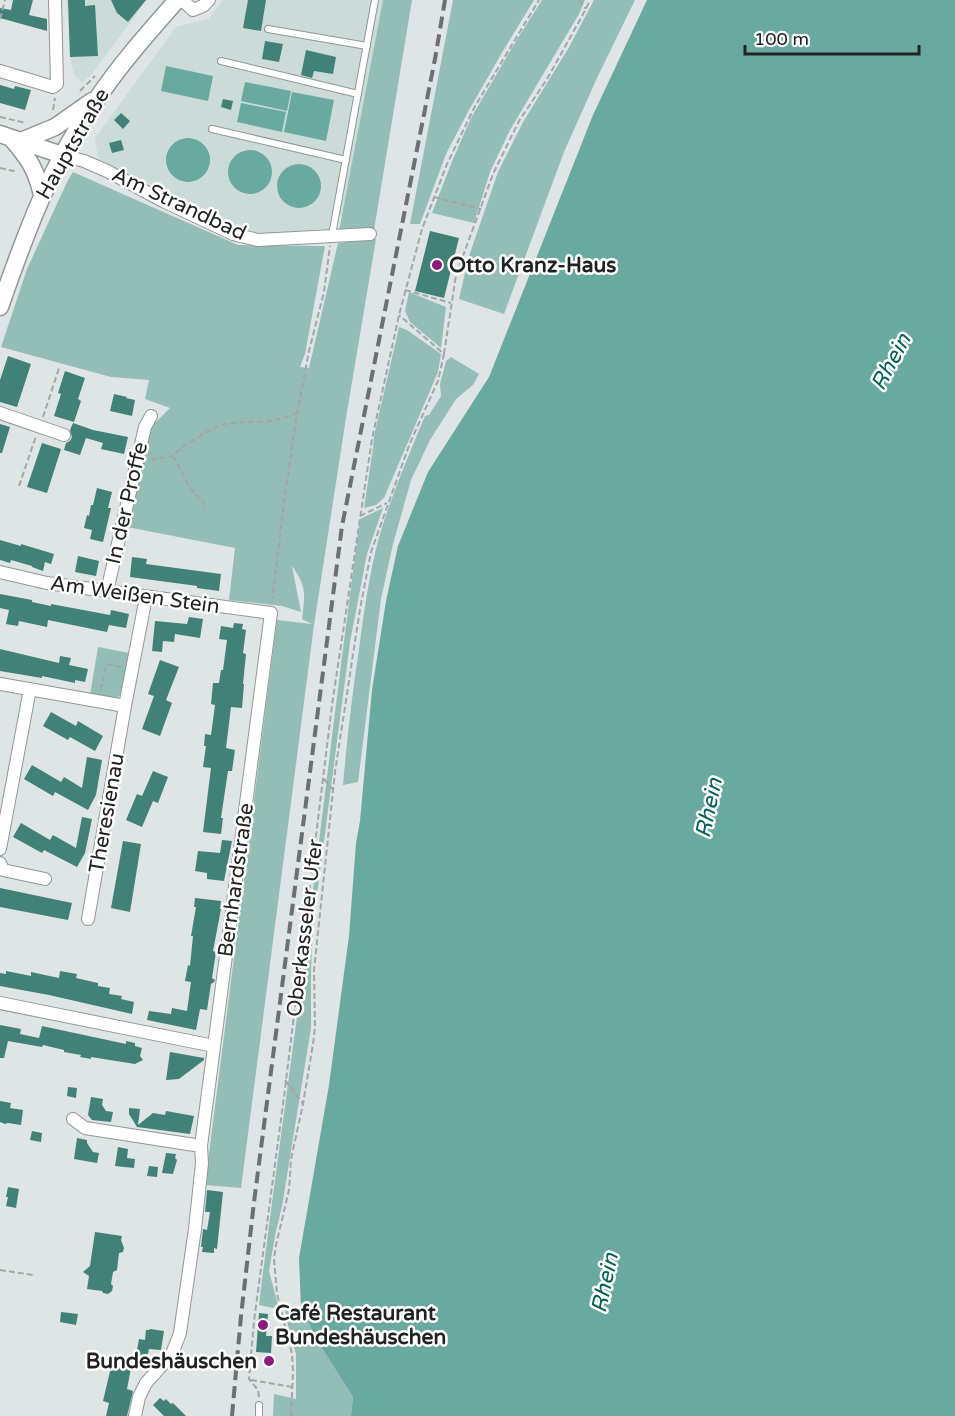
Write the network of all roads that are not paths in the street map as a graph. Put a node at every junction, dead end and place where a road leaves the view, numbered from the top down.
1 (55, 0) edge
2 (177, 0) edge
3 (182, 0) edge
4 (209, 0) edge
5 (375, 0) edge
6 (268, 29) dead end
7 (367, 46) junction
8 (221, 61) dead end
9 (0, 71) edge
10 (358, 94) junction
11 (98, 97) junction
12 (212, 129) dead end
13 (11, 138) edge
14 (62, 156) junction
15 (346, 160) junction
16 (42, 195) junction
17 (370, 234) dead end
18 (332, 236) junction
19 (0, 307) edge
20 (0, 413) edge
21 (151, 416) dead end
22 (64, 435) dead end
23 (0, 572) edge
24 (107, 591) junction
25 (146, 597) junction
26 (271, 613) joint
27 (0, 684) edge
28 (30, 689) junction
29 (125, 706) junction
30 (0, 849) edge
31 (0, 863) edge
32 (45, 879) dead end
33 (88, 919) dead end
34 (0, 1003) edge
35 (214, 1046) junction
36 (73, 1119) dead end
37 (201, 1146) junction
38 (260, 1405) road end
39 (135, 1416) edge
40 (259, 1416) edge

1 - 9 street
2 - 11 main road, Hauptstraße
3 - 4 street
5 - 7 lane
6 - 7 lane
7 - 10 lane
8 - 10 lane
10 - 15 lane
11 - 13 main road
11 - 14 main road, Hauptstraße
12 - 15 lane
13 - 14 main road
13 - 16 main road
14 - 16 main road, Hauptstraße
14 - 18 street, Am Strandbad
15 - 18 lane
16 - 19 main road, Hauptstraße
17 - 18 street, Am Strandbad
20 - 22 street
21 - 24 street, In der Proffe
23 - 24 street, Am Weißen Stein
24 - 25 street, Am Weißen Stein
25 - 26 street, Am Weißen Stein
25 - 29 street, Theresienau
26 - 35 street, Bernhardstraße
27 - 28 street
28 - 29 street
28 - 30 street
29 - 33 street, Theresienau
31 - 32 street
34 - 35 street
35 - 37 street, Bernhardstraße
36 - 37 street
37 - 39 street, Bernhardstraße
38 - 40 lane

